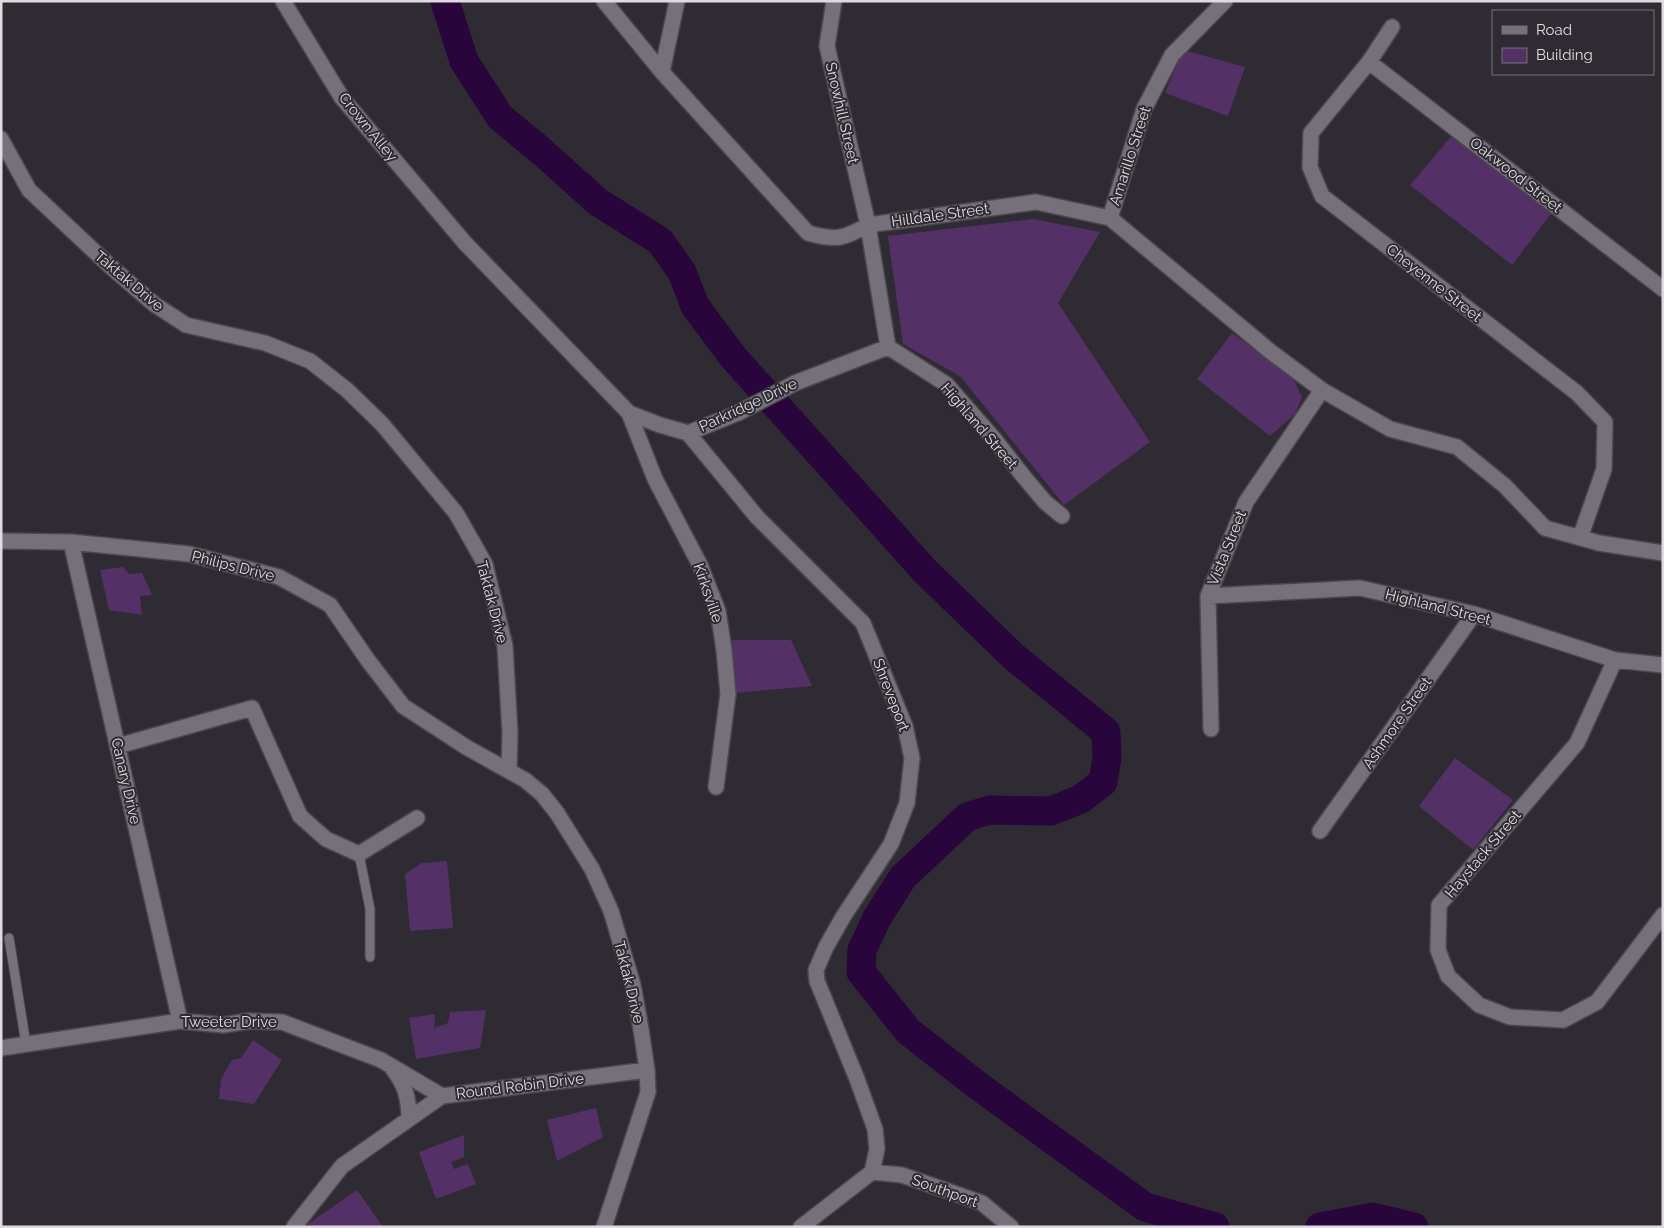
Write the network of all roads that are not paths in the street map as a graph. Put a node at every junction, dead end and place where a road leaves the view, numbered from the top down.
1 (283, 1) edge
2 (604, 1) edge
3 (677, 1) edge
4 (834, 1) edge
5 (1225, 1) edge
6 (1392, 27) dead end
7 (1369, 62) junction
8 (662, 72) junction
9 (1, 139) edge
10 (1110, 218) junction
11 (868, 225) junction
12 (465, 243) joint
13 (1663, 289) edge
14 (888, 347) junction
15 (1322, 390) junction
16 (629, 413) junction
17 (688, 433) junction
18 (1062, 516) dead end
19 (1580, 538) junction
20 (1, 541) edge
21 (71, 542) junction
22 (1663, 553) edge
23 (1208, 596) junction
24 (1474, 614) junction
25 (1616, 660) junction
26 (1663, 665) edge
27 (1211, 729) dead end
28 (118, 746) junction
29 (509, 770) junction
30 (716, 787) dead end
31 (417, 818) dead end
32 (1320, 831) dead end
33 (359, 854) junction
34 (1663, 915) edge
35 (9, 938) dead end
36 (370, 957) dead end
37 (180, 1021) junction
38 (26, 1044) junction
39 (1, 1048) edge
40 (389, 1065) junction
41 (647, 1070) junction
42 (442, 1096) junction
43 (409, 1118) junction
44 (872, 1172) junction
45 (294, 1227) edge
46 (604, 1227) edge
47 (801, 1227) edge
48 (1011, 1227) edge

1 - 12 street, Crown Alley
2 - 8 street, Hilldale Street
3 - 8 street
4 - 11 street, Snowhill Street
5 - 10 street, Amarillo Street
6 - 7 street, Cheyenne Street
7 - 13 street, Oakwood Street
7 - 19 street, Cheyenne Street
8 - 11 street, Hilldale Street
9 - 29 street, Taktak Drive
10 - 11 street, Hilldale Street
10 - 15 street, Hilldale Street
11 - 14 street
12 - 16 street, Parkridge Drive
14 - 17 street, Parkridge Drive
14 - 18 street, Highland Street
15 - 19 street, Hilldale Street
15 - 23 street, Vista Street
16 - 17 street, Parkridge Drive
16 - 30 street, Kirksville
17 - 44 street, Shreveport
19 - 22 street, Hilldale Street
20 - 21 street, Philips Drive
21 - 28 street, Canary Drive
21 - 29 street, Philips Drive
23 - 24 street, Highland Street
23 - 27 street, Vista Street
24 - 25 street, Highland Street
24 - 32 street, Ashmore Street
25 - 26 street, Highland Street
25 - 34 street, Haystack Street
28 - 33 street
28 - 37 street, Canary Drive
29 - 41 street, Taktak Drive
31 - 33 street
33 - 36 lane
35 - 38 lane
37 - 38 street, Tweeter Drive
37 - 40 street, Tweeter Drive
38 - 39 street, Tweeter Drive
40 - 42 street, Tweeter Drive
40 - 43 street
41 - 42 street, Round Robin Drive
41 - 46 street, Taktak Drive
42 - 43 street, Round Robin Drive
43 - 45 street, Round Robin Drive
44 - 47 street
44 - 48 street, Southport

